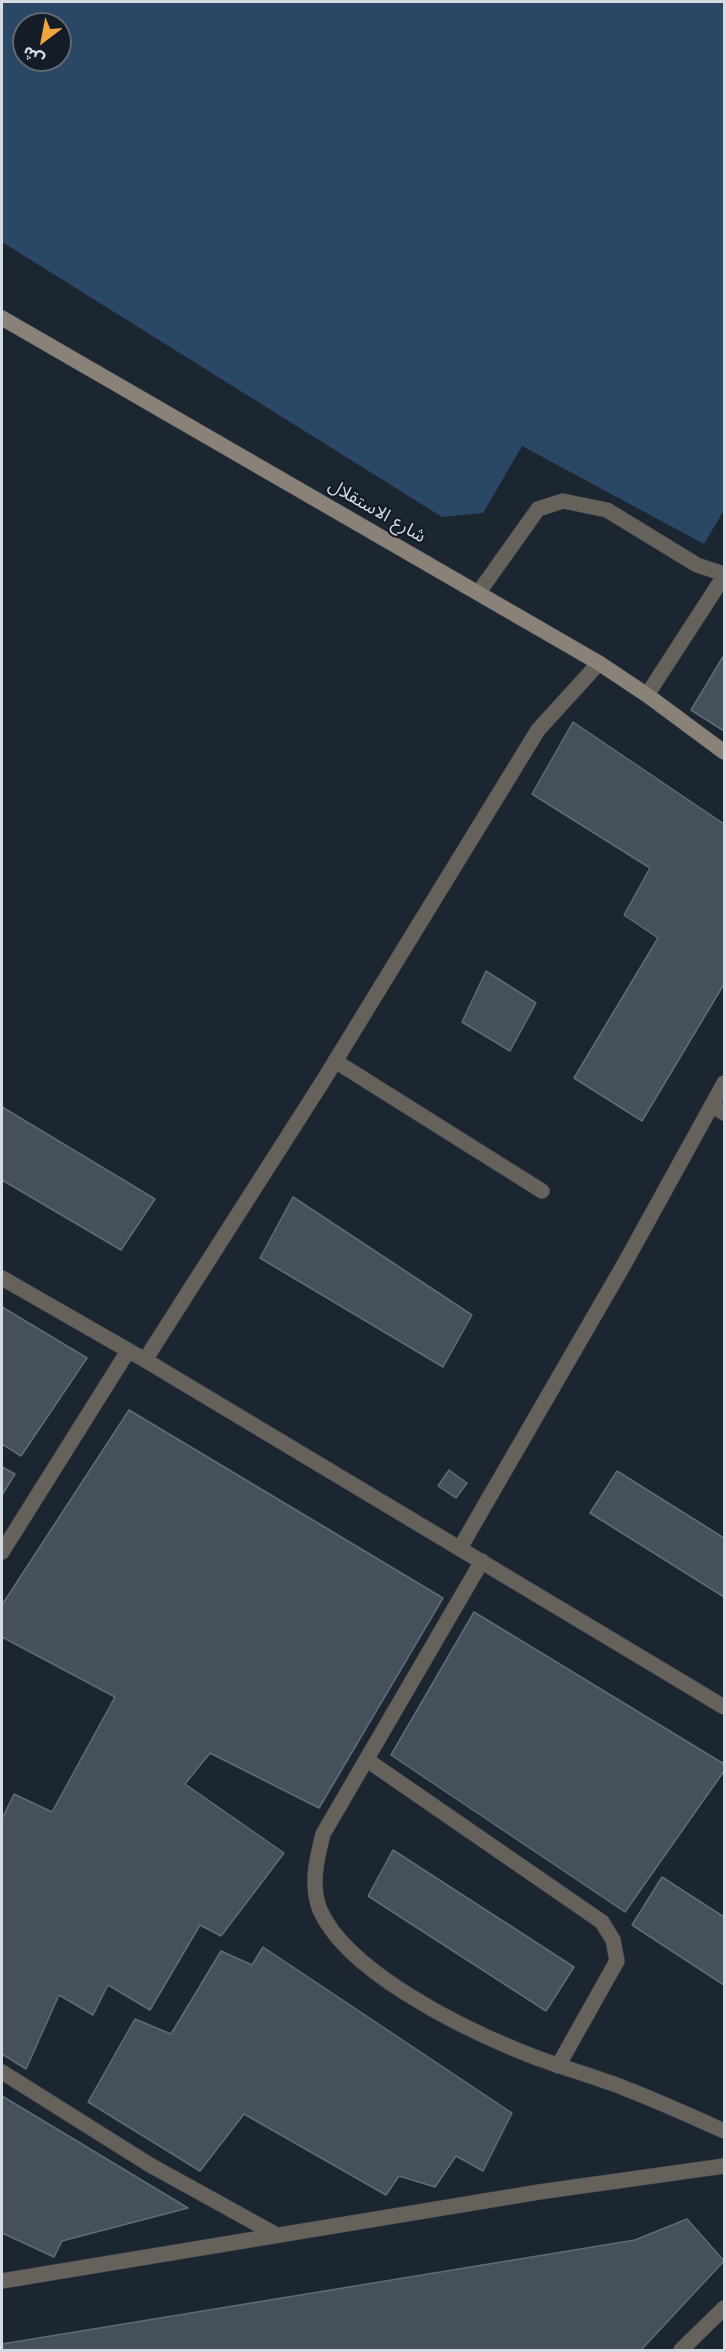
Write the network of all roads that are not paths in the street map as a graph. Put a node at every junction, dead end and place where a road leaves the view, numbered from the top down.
1 (2, 318) edge
2 (724, 575) edge
3 (479, 592) junction
4 (599, 663) junction
5 (647, 694) junction
6 (724, 752) edge
7 (335, 1061) junction
8 (724, 1083) edge
9 (718, 1109) edge
10 (542, 1191) dead end
11 (2, 1278) edge
12 (128, 1351) junction
13 (145, 1360) junction
14 (460, 1548) junction
15 (2, 1552) edge
16 (482, 1561) junction
17 (724, 1707) edge
18 (367, 1760) junction
19 (558, 2066) junction
20 (2, 2072) edge
21 (724, 2131) edge
22 (724, 2166) edge
23 (275, 2234) junction
24 (2, 2281) edge
25 (724, 2308) edge
26 (681, 2350) edge

1 - 3 street, شارع الاستقلال
2 - 3 street
2 - 5 street
3 - 4 street, شارع الاستقلال
4 - 5 street, شارع الاستقلال
4 - 7 street
5 - 6 street, شارع الاستقلال
7 - 10 street
7 - 13 street
8 - 9 street
9 - 14 street
11 - 12 street
12 - 13 street
12 - 15 street
13 - 14 street
14 - 16 street
16 - 17 street
16 - 18 street
18 - 19 street
18 - 19 street
19 - 21 street
20 - 23 street
22 - 23 street
23 - 24 street
25 - 26 street

